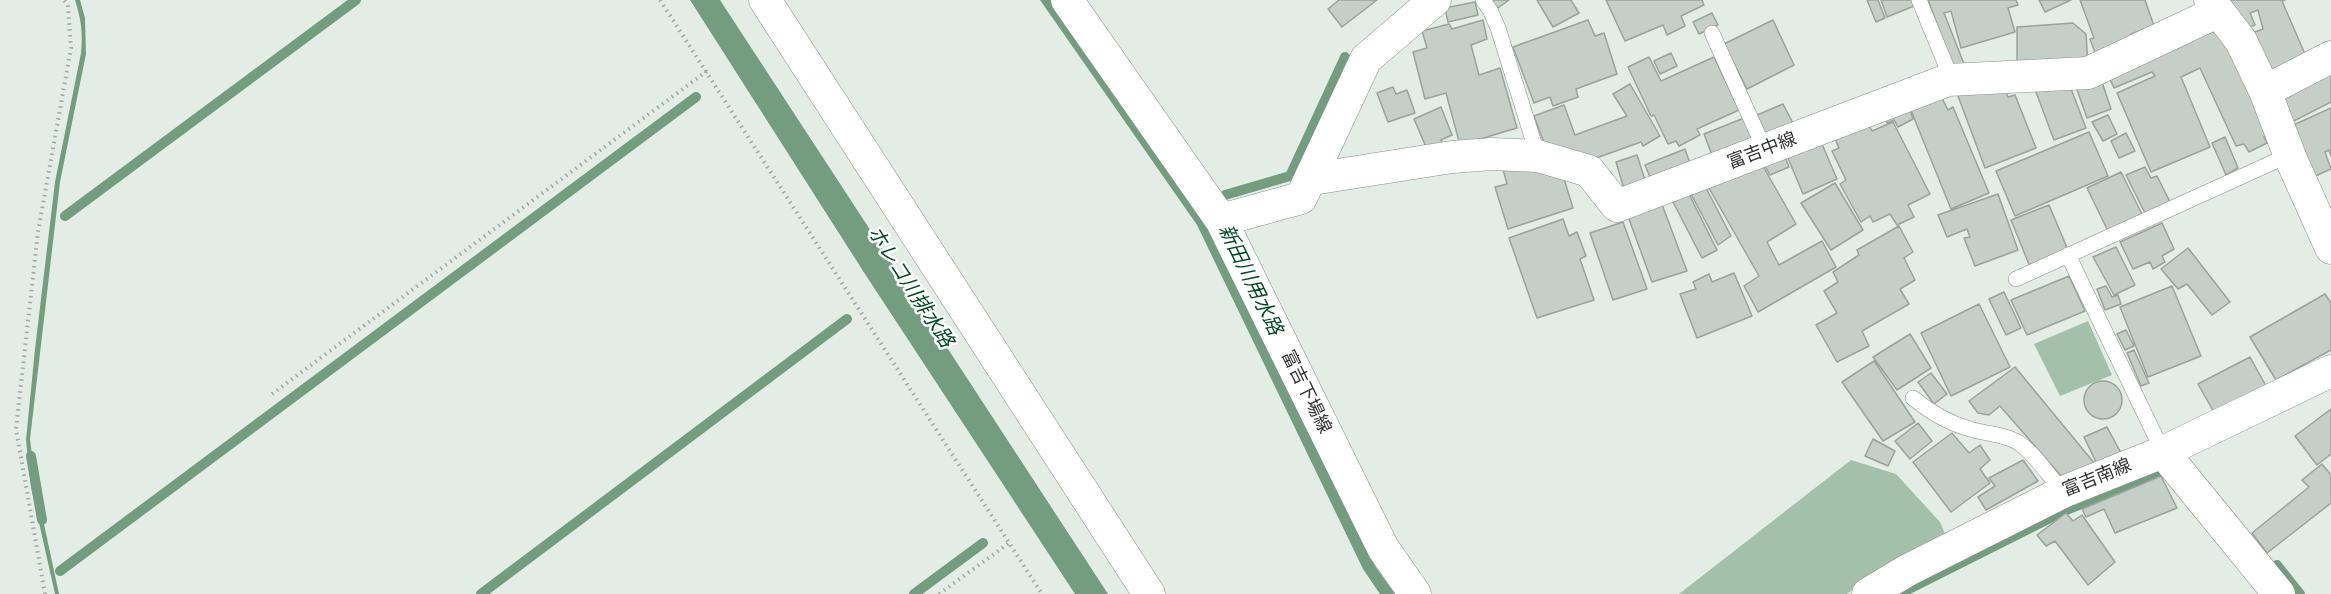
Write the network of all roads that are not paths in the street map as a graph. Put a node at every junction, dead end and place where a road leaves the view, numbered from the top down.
1 (765, 0) edge
2 (1067, 0) edge
3 (1435, 0) edge
4 (1483, 0) edge
5 (1918, 0) edge
6 (2214, 6) edge
7 (1712, 33) dead end
8 (2331, 57) edge
9 (1952, 80) junction
10 (2265, 91) junction
11 (1765, 150) junction
12 (2289, 155) junction
13 (1538, 156) junction
14 (1311, 179) junction
15 (1221, 220) junction
16 (2331, 248) edge
17 (2068, 255) junction
18 (2016, 279) dead end
19 (2331, 371) edge
20 (1913, 398) dead end
21 (2163, 452) junction
22 (2062, 492) junction
23 (1149, 594) edge
24 (1415, 594) edge
25 (1868, 594) edge
26 (2279, 594) edge

1 - 23 street
2 - 15 street, 富吉下場線
3 - 14 street
4 - 13 lane
5 - 9 lane
6 - 9 street, 富吉中線
6 - 10 street
7 - 11 lane
8 - 10 street
9 - 11 street, 富吉中線
10 - 12 street
11 - 13 street, 富吉中線
12 - 16 street
12 - 17 lane
13 - 14 street, 富吉中線
14 - 15 street
15 - 24 street, 富吉下場線
17 - 18 lane
17 - 21 lane
19 - 21 street, 富吉南線
20 - 22 lane
21 - 22 street, 富吉南線
21 - 26 street
22 - 25 street, 富吉南線

